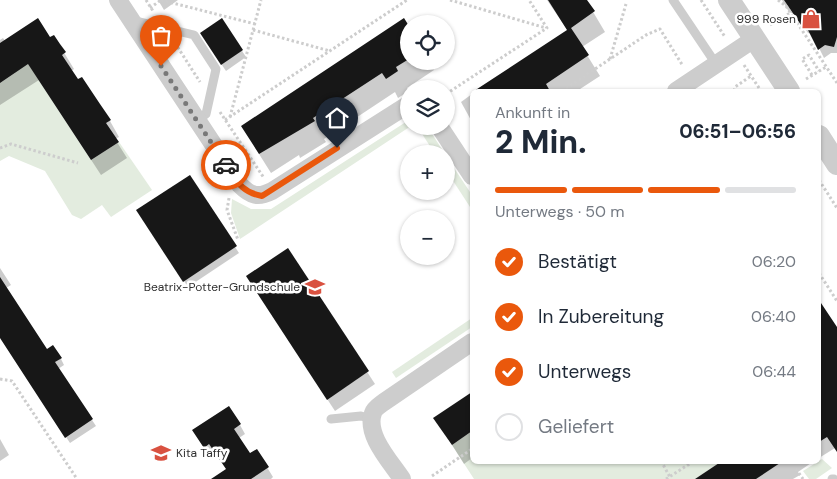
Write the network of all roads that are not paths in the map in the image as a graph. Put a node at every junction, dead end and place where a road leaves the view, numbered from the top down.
1 (118, 0) edge
2 (673, 0) edge
3 (729, 0) edge
4 (131, 20) junction
5 (762, 32) junction
6 (716, 64) junction
7 (798, 85) edge
8 (679, 89) edge
9 (400, 110) edge
10 (197, 121) junction
11 (445, 135) edge
12 (821, 139) edge
13 (837, 164) edge
14 (470, 173) edge
15 (470, 343) edge
16 (331, 419) dead end
17 (372, 419) junction
18 (402, 479) edge

1 - 4 street
2 - 6 lane
3 - 5 street
4 - 10 street
4 - 10 lane
5 - 6 street
5 - 7 street
6 - 8 street
9 - 10 street
11 - 14 street
12 - 13 street
15 - 17 street
16 - 17 lane
17 - 18 street

